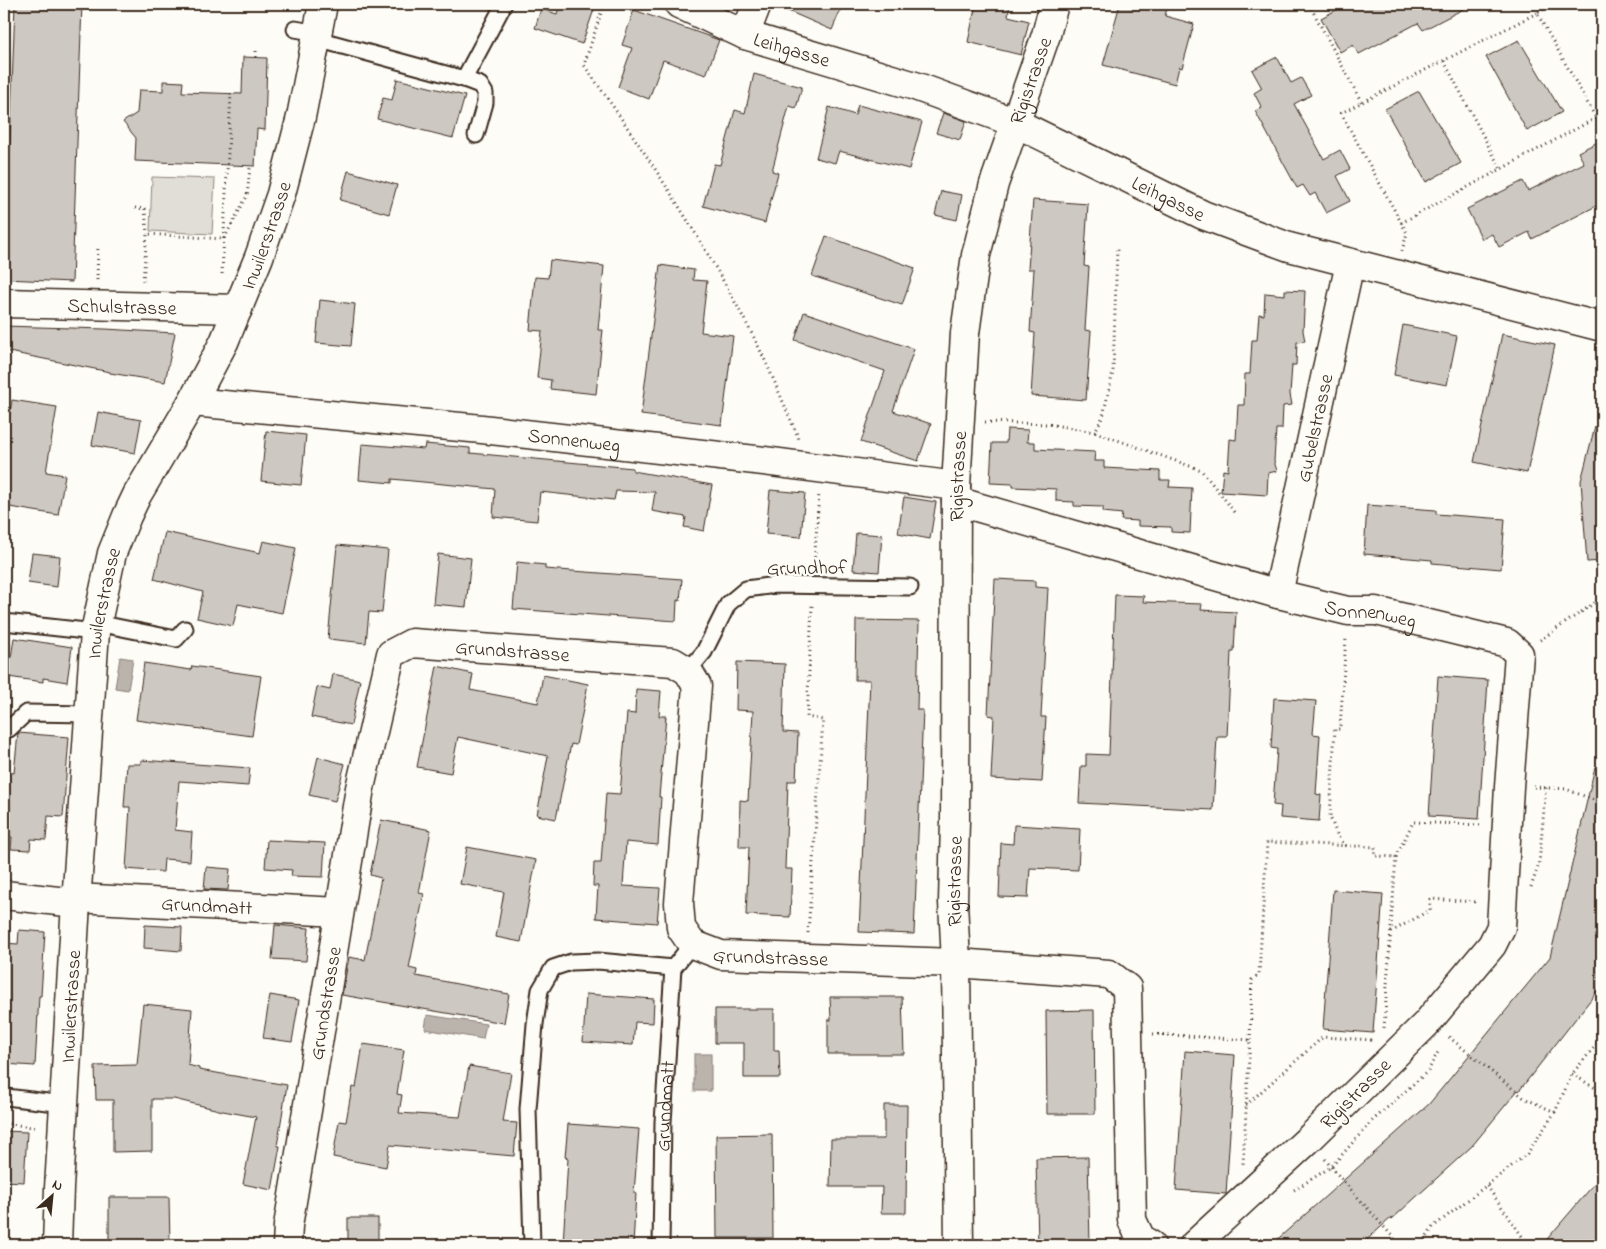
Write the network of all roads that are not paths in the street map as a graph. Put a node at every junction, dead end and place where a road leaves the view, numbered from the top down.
1 (324, 4) edge
2 (504, 4) edge
3 (679, 4) edge
4 (757, 4) edge
5 (1054, 4) edge
6 (310, 34) junction
7 (744, 35) junction
8 (464, 79) junction
9 (1016, 123) junction
10 (476, 135) dead end
11 (1350, 263) junction
12 (4, 303) edge
13 (229, 309) junction
14 (1602, 327) edge
15 (192, 402) junction
16 (956, 493) junction
17 (910, 587) dead end
18 (1278, 594) junction
19 (4, 622) edge
20 (96, 628) junction
21 (186, 629) dead end
22 (688, 671) junction
23 (90, 714) junction
24 (9, 729) dead end
25 (4, 895) edge
26 (76, 900) junction
27 (339, 912) junction
28 (1502, 915) joint
29 (692, 944) junction
30 (956, 963) junction
31 (674, 968) junction
32 (6, 1097) dead end
33 (64, 1104) junction
34 (58, 1245) edge
35 (287, 1245) edge
36 (532, 1245) edge
37 (661, 1245) edge
38 (959, 1245) edge
39 (1151, 1245) edge
40 (1194, 1245) edge

1 - 6 street, Inwilerstrasse
2 - 8 lane
3 - 7 street, Leihgasse
4 - 7 street, Leihgasse
5 - 9 street, Rigistrasse
6 - 8 lane
6 - 13 street, Inwilerstrasse
7 - 9 street, Leihgasse
8 - 10 lane
9 - 11 street, Leihgasse
9 - 16 street, Rigistrasse
11 - 14 street, Leihgasse
11 - 18 street, Gubelstrasse
12 - 13 street, Schulstrasse
13 - 15 street, Inwilerstrasse
15 - 16 street, Sonnenweg
15 - 20 street, Inwilerstrasse
16 - 18 street, Sonnenweg
16 - 30 street, Rigistrasse
17 - 22 lane, Grundhof
18 - 28 street, Sonnenweg
19 - 20 lane
20 - 21 lane
20 - 23 street, Inwilerstrasse
22 - 27 street, Grundstrasse
22 - 29 street, Grundstrasse
23 - 24 lane
23 - 26 street, Inwilerstrasse
25 - 26 street, Grundmatt
26 - 27 street, Grundmatt
26 - 33 street, Inwilerstrasse
27 - 35 street, Grundstrasse
28 - 40 street, Rigistrasse
29 - 30 street, Grundstrasse
29 - 31 lane
30 - 38 street, Rigistrasse
30 - 39 street
31 - 36 lane
31 - 37 lane, Grundmatt
32 - 33 lane
33 - 34 street, Inwilerstrasse

